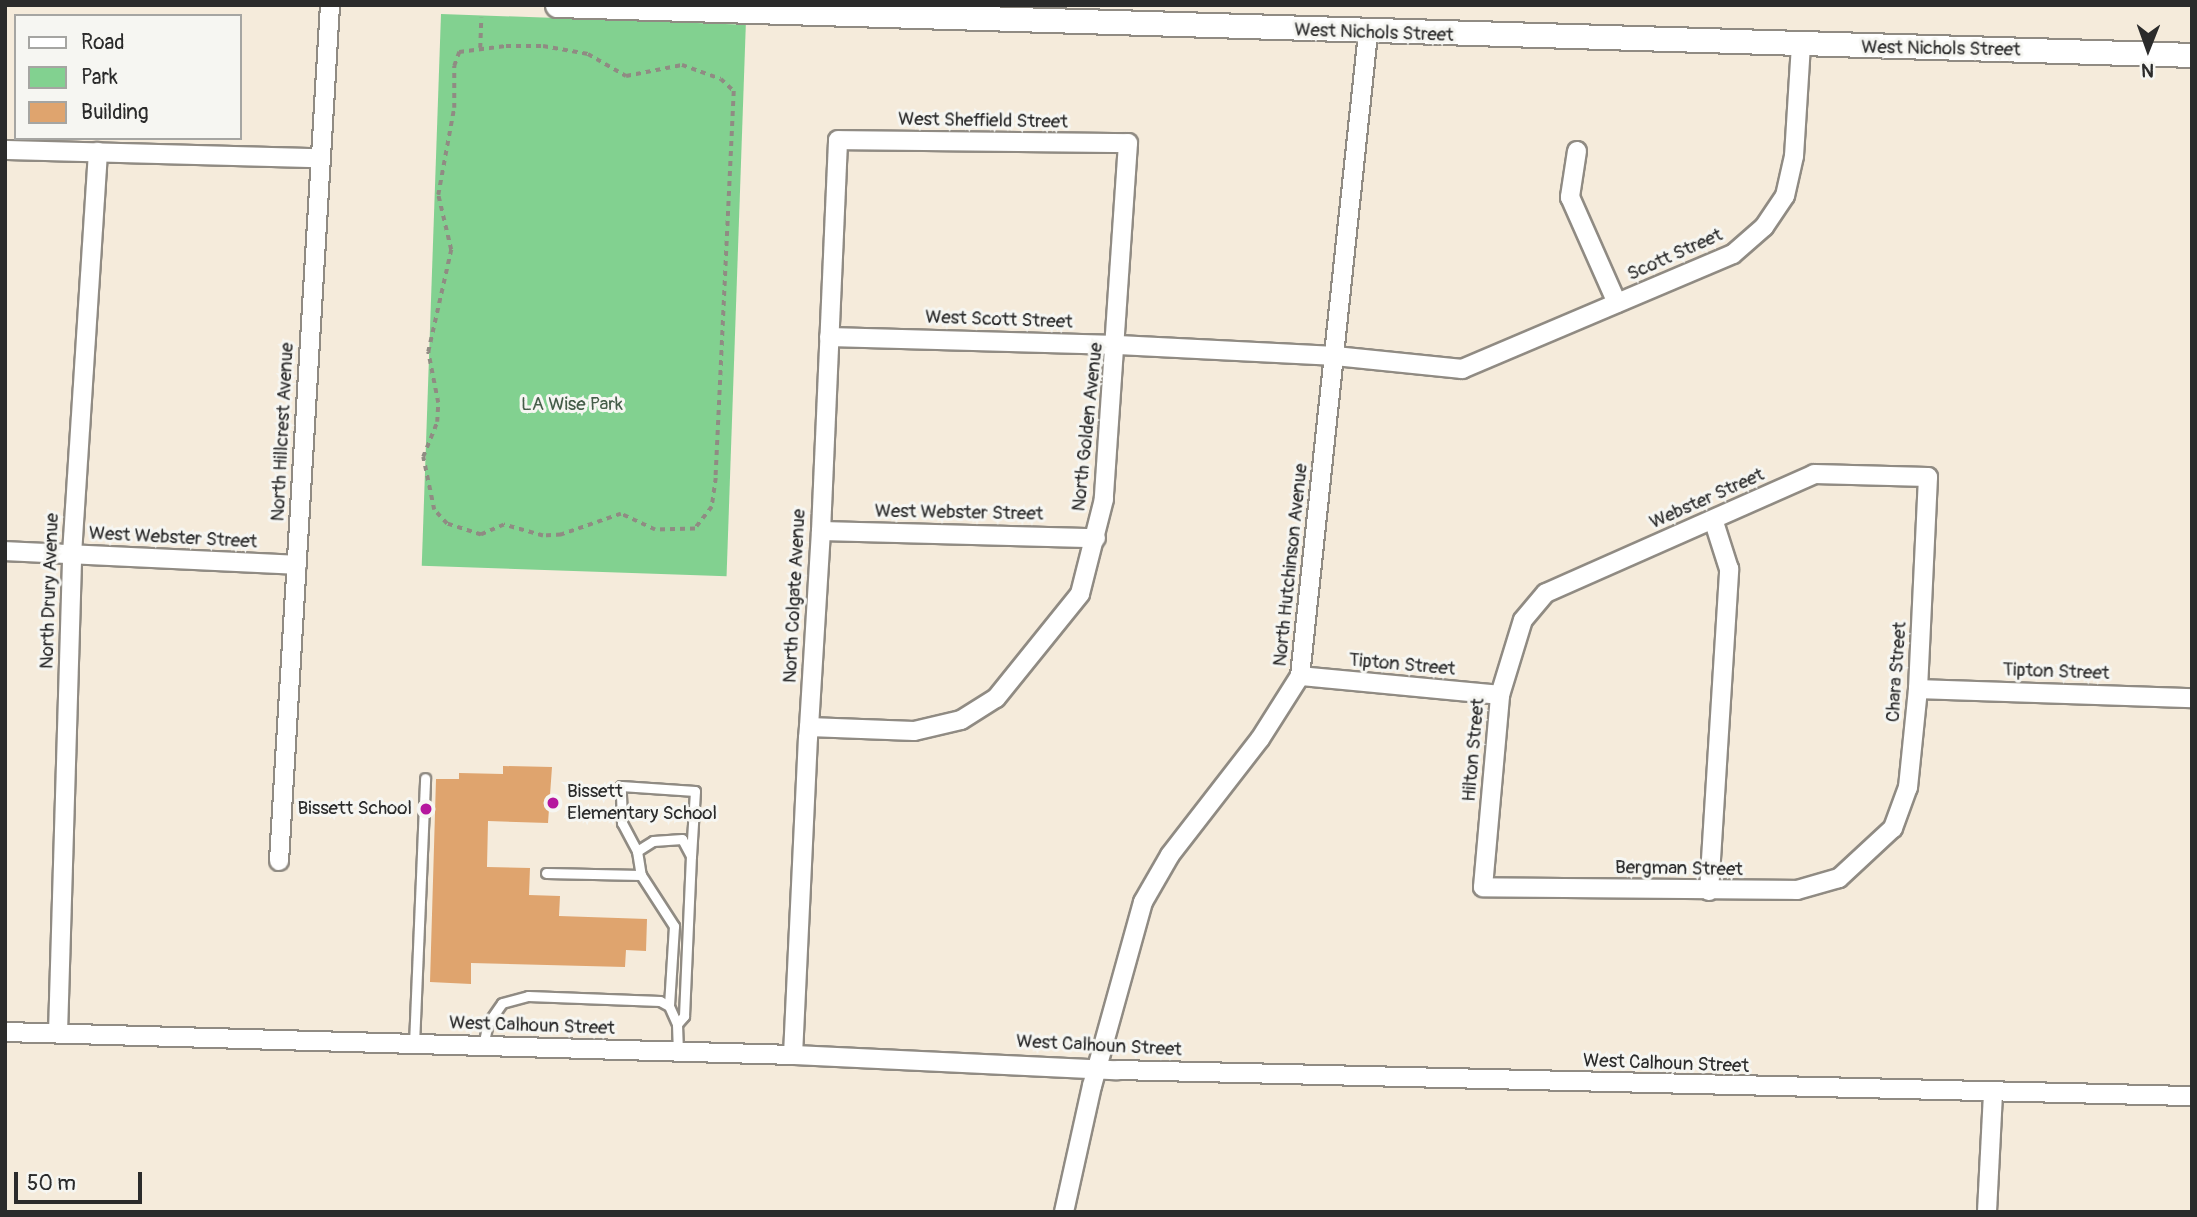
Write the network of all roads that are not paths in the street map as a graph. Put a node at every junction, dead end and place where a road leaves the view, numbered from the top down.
1 (330, 5) edge
2 (557, 5) edge
3 (1368, 33) junction
4 (1801, 45) junction
5 (2192, 55) edge
6 (838, 139) joint
7 (1128, 144) joint
8 (5, 150) edge
9 (1577, 151) dead end
10 (98, 152) junction
11 (319, 158) junction
12 (1617, 303) junction
13 (829, 337) junction
14 (1118, 345) junction
15 (1335, 356) junction
16 (1928, 477) joint
17 (1713, 519) junction
18 (821, 531) junction
19 (1096, 538) junction
20 (5, 551) edge
21 (72, 554) junction
22 (298, 565) junction
23 (1523, 620) joint
24 (1300, 676) junction
25 (1918, 689) junction
26 (1500, 695) junction
27 (2192, 698) edge
28 (809, 727) junction
29 (425, 778) dead end
30 (637, 852) junction
31 (691, 856) junction
32 (1866, 857) joint
33 (279, 861) dead end
34 (546, 873) dead end
35 (641, 875) junction
36 (1483, 887) joint
37 (1709, 891) junction
38 (669, 1006) junction
39 (677, 1024) junction
40 (5, 1032) edge
41 (58, 1033) junction
42 (414, 1044) junction
43 (483, 1046) junction
44 (678, 1052) junction
45 (793, 1055) junction
46 (1097, 1068) junction
47 (1993, 1094) junction
48 (2192, 1096) edge
49 (1064, 1212) edge
50 (1987, 1212) edge

1 - 11 street, North Hillcrest Avenue
2 - 3 street, West Nichols Street
3 - 4 street, West Nichols Street
3 - 15 street, North Hutchinson Avenue
4 - 5 street, West Nichols Street
4 - 12 street, Scott Street
6 - 7 street, West Sheffield Street
6 - 13 street, North Colgate Avenue
7 - 14 street, North Golden Avenue
8 - 10 street
9 - 12 street, Scott Street
10 - 11 street
10 - 21 street, North Drury Avenue
11 - 22 street, North Hillcrest Avenue
12 - 15 street, Scott Street
13 - 14 street, West Scott Street
13 - 18 street, North Colgate Avenue
14 - 15 street, West Scott Street
14 - 19 street, North Golden Avenue
15 - 24 street, North Hutchinson Avenue
16 - 17 street, Webster Street
16 - 25 street, Chara Street
17 - 23 street, Webster Street
17 - 37 street
18 - 19 street, West Webster Street
18 - 28 street, North Colgate Avenue
19 - 28 street, North Golden Avenue
20 - 21 street, West Webster Street
21 - 22 street, West Webster Street
21 - 41 street, North Drury Avenue
22 - 33 street, North Hillcrest Avenue
23 - 26 street, Hilton Street
24 - 26 street, Tipton Street
24 - 46 street, North Hutchinson Avenue
25 - 27 street, Tipton Street
25 - 32 street, Chara Street
26 - 36 street, Hilton Street
28 - 45 street, North Colgate Avenue
29 - 42 lane
30 - 31 lane
30 - 31 lane
30 - 35 lane
31 - 39 lane
32 - 37 street, Bergman Street
34 - 35 lane
35 - 38 lane
36 - 37 street, Bergman Street
38 - 39 lane
38 - 43 lane
39 - 44 lane
40 - 41 street, West Calhoun Street
41 - 42 street, West Calhoun Street
42 - 43 street, West Calhoun Street
43 - 44 street, West Calhoun Street
44 - 45 street, West Calhoun Street
45 - 46 street, West Calhoun Street
46 - 47 street, West Calhoun Street
46 - 49 street, North Hutchinson Avenue
47 - 48 street, West Calhoun Street
47 - 50 street

